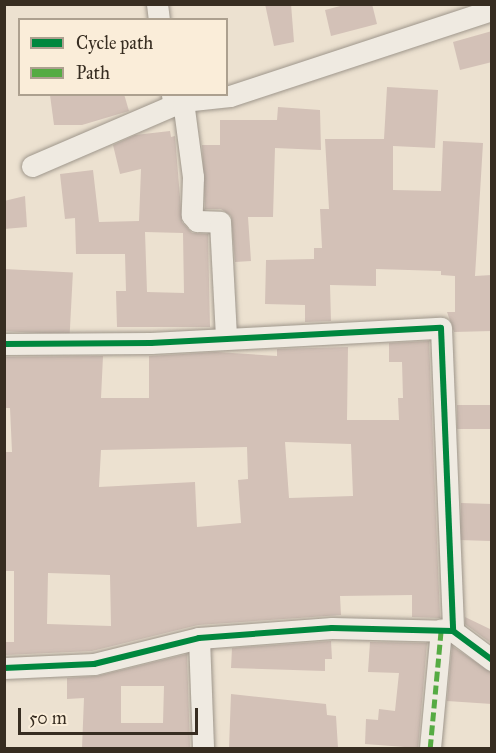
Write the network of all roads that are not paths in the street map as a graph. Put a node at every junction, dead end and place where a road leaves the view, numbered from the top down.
1 (492, 10) edge
2 (176, 98) edge
3 (32, 166) dead end
4 (226, 338) junction
5 (4, 344) edge
6 (447, 631) junction
7 (199, 638) junction
8 (492, 660) edge
9 (4, 668) edge
10 (203, 748) edge
11 (430, 748) edge

1 - 2 street
2 - 3 street
2 - 4 street
4 - 5 street
4 - 6 street
6 - 7 street
6 - 8 street
6 - 11 street
7 - 9 street
7 - 10 street

